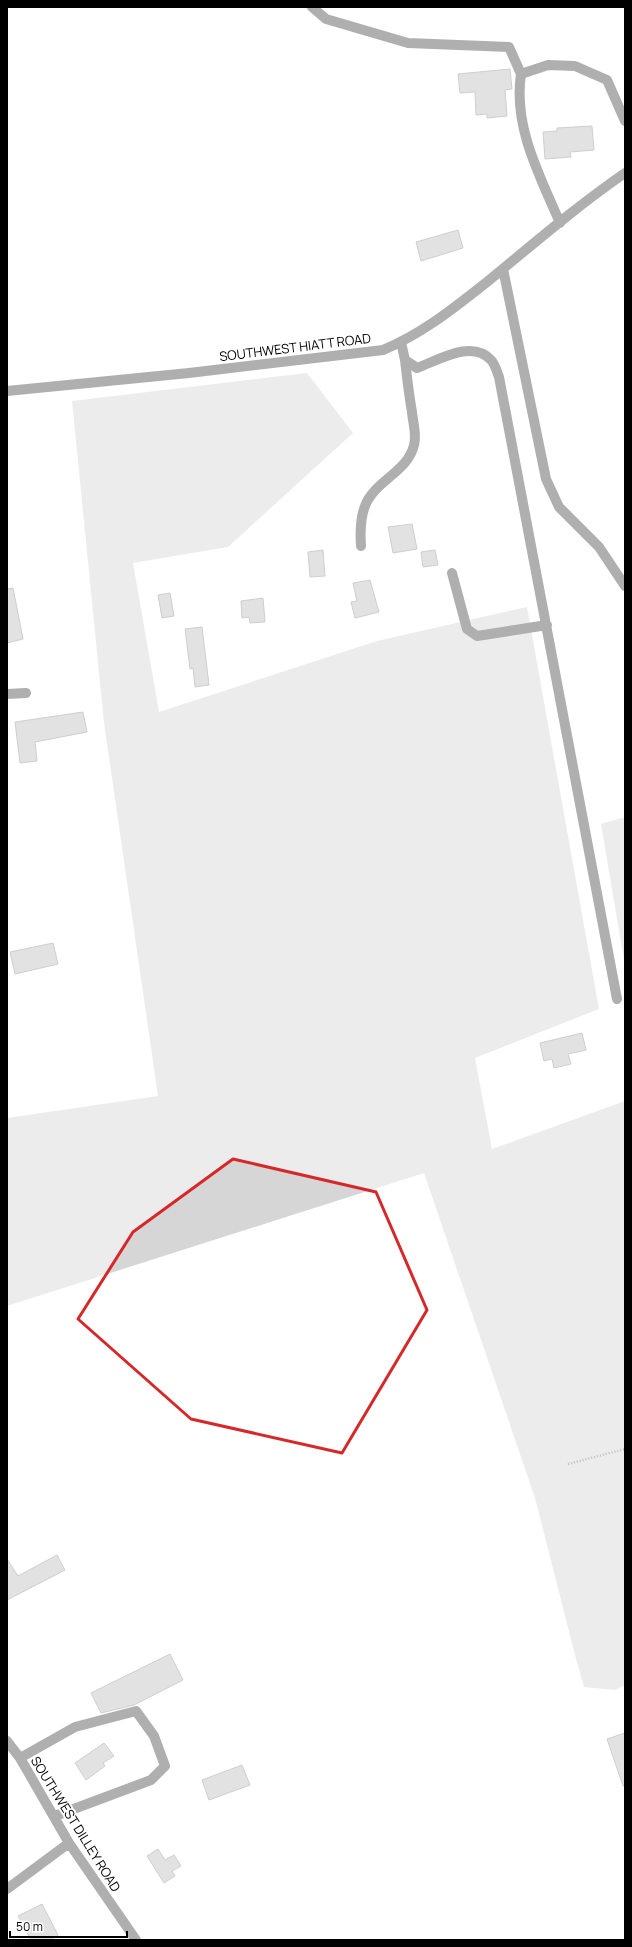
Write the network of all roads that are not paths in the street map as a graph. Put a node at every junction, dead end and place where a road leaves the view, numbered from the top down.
1 (312, 7) edge
2 (521, 74) junction
3 (625, 121) edge
4 (625, 172) edge
5 (560, 223) junction
6 (503, 269) junction
7 (401, 342) junction
8 (405, 360) junction
9 (7, 392) edge
10 (361, 546) dead end
11 (452, 573) dead end
12 (625, 586) edge
13 (547, 625) junction
14 (26, 693) dead end
15 (7, 694) edge
16 (617, 999) dead end
17 (7, 1741) edge
18 (20, 1758) junction
19 (55, 1816) junction
20 (69, 1843) junction
21 (7, 1889) edge
22 (136, 1940) edge

1 - 2 street
2 - 3 street
2 - 5 street
4 - 5 street, SOUTHWEST HIATT ROAD
5 - 6 street, SOUTHWEST HIATT ROAD
6 - 7 street, SOUTHWEST HIATT ROAD
6 - 12 street
7 - 8 street
7 - 9 street, SOUTHWEST HIATT ROAD
8 - 10 street
8 - 13 street
11 - 13 street
13 - 16 street
14 - 15 street
17 - 18 street, SOUTHWEST DILLEY ROAD
18 - 19 street, SOUTHWEST DILLEY ROAD
18 - 19 street
19 - 20 street, SOUTHWEST DILLEY ROAD
20 - 21 street
20 - 22 street, SOUTHWEST DILLEY ROAD

